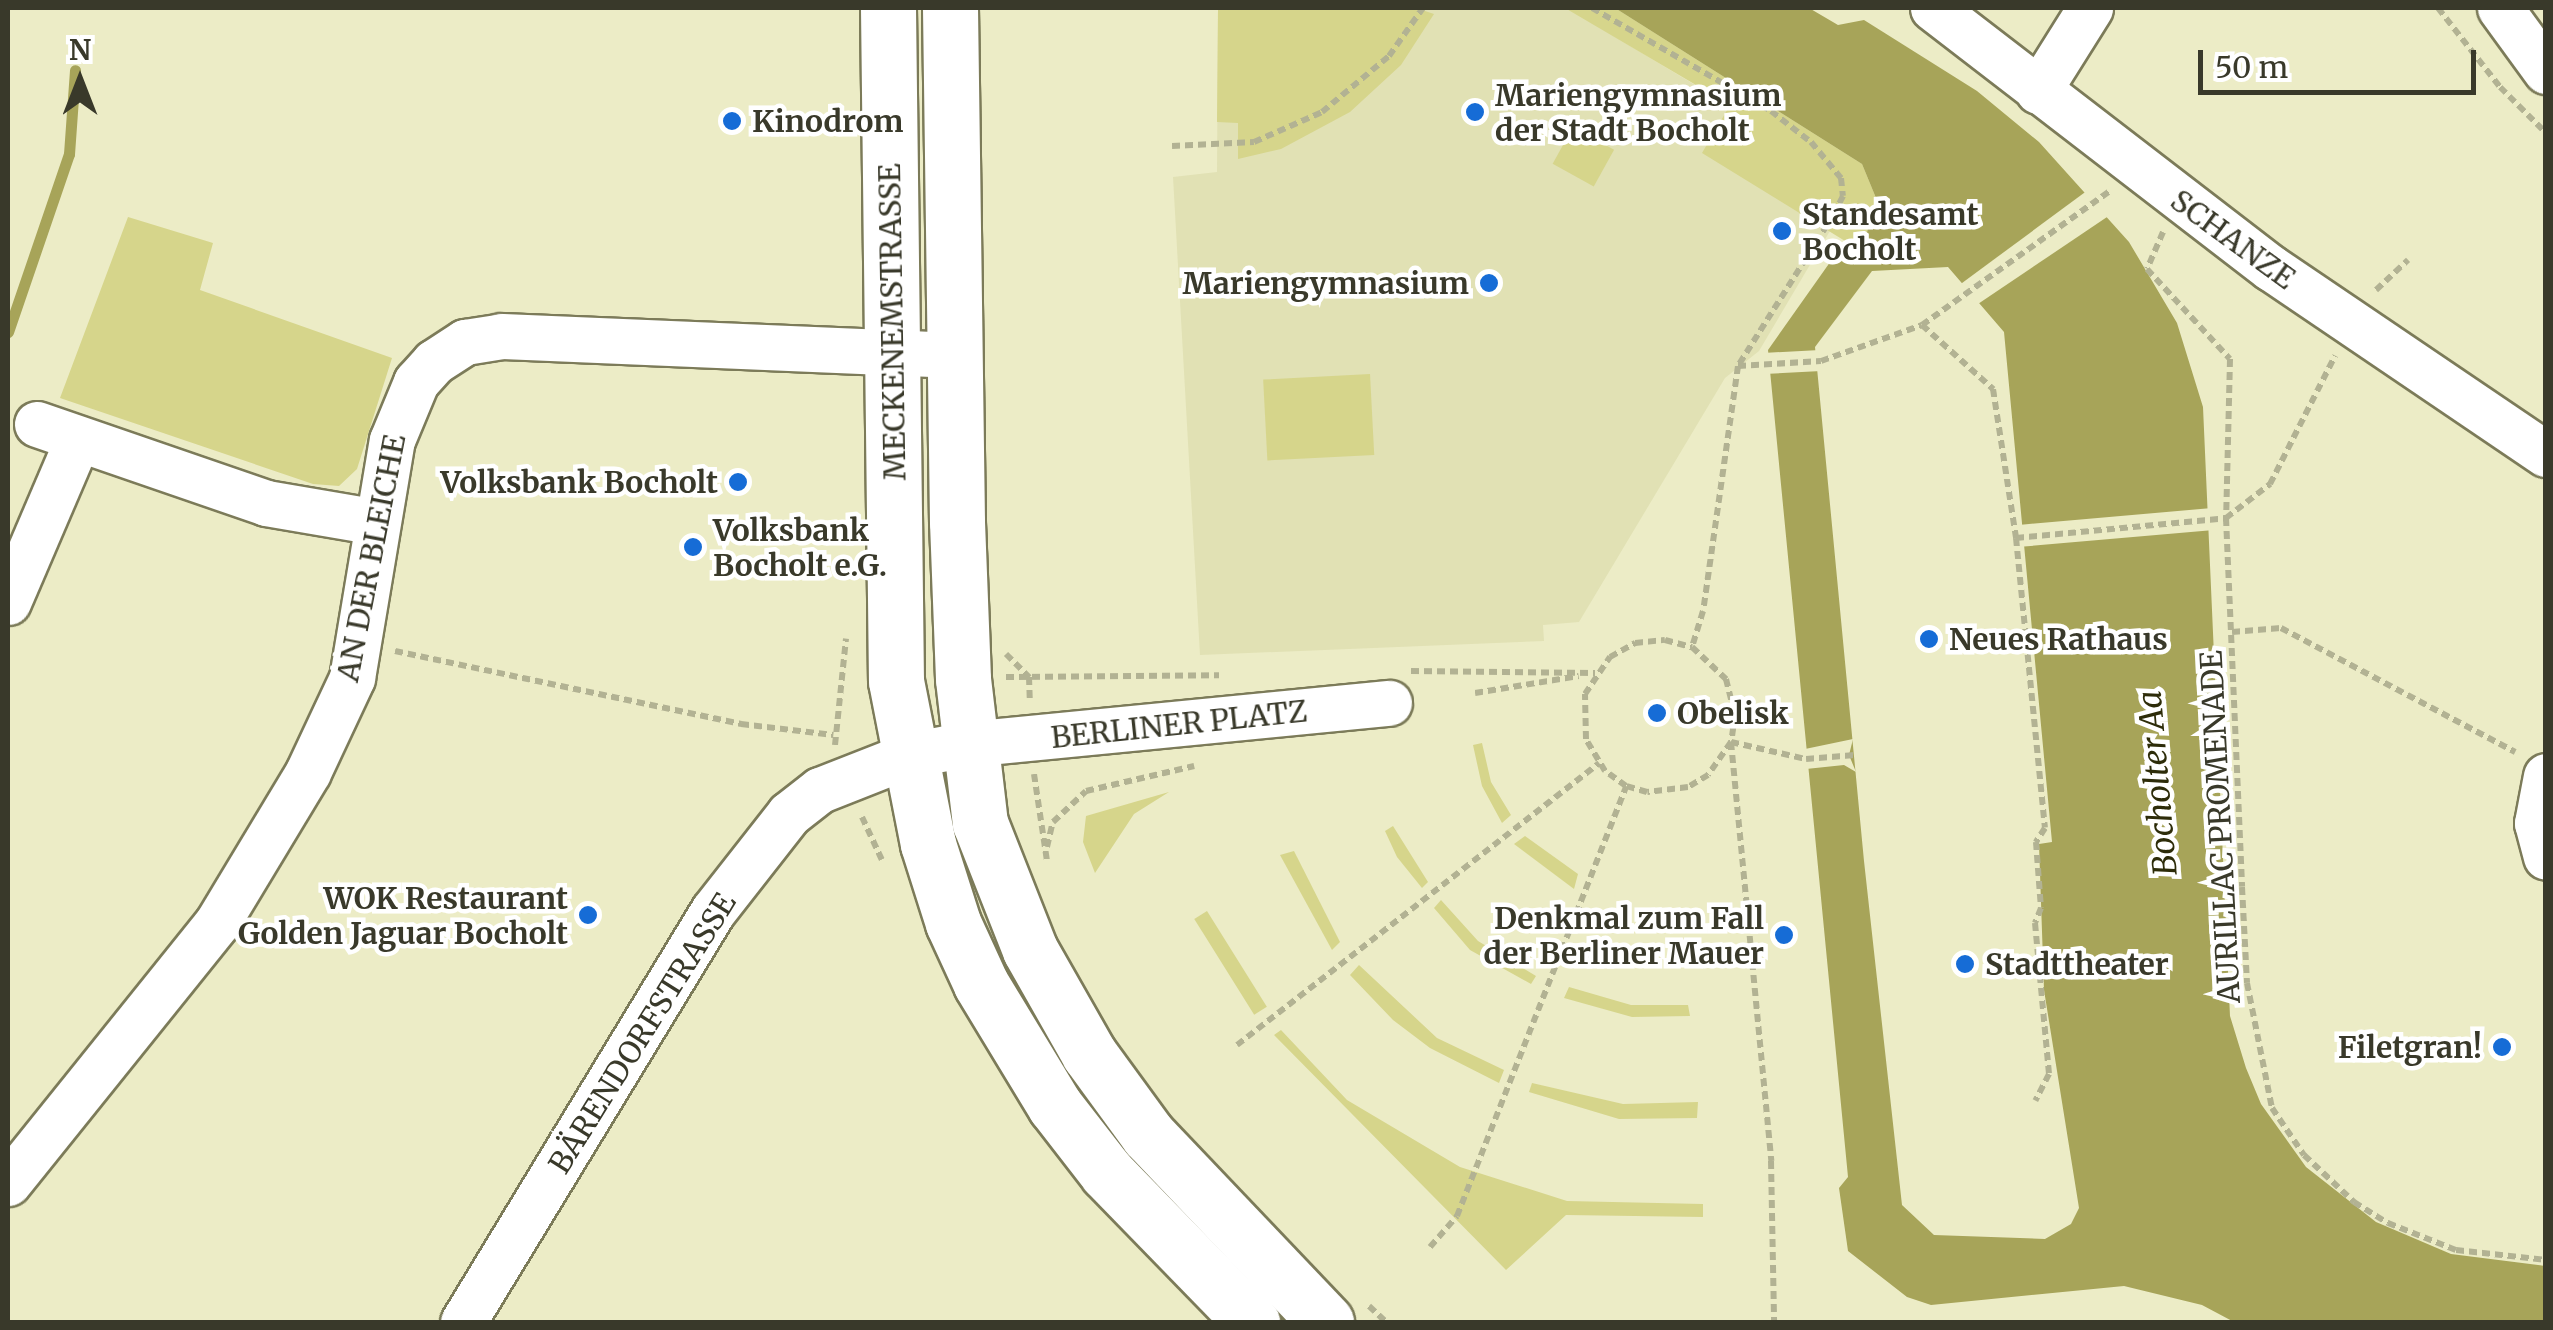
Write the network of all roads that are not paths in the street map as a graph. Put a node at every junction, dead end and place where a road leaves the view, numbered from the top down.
1 (888, 8) edge
2 (950, 8) edge
3 (1933, 8) edge
4 (2090, 8) edge
5 (2500, 8) edge
6 (2546, 71) edge
7 (2038, 91) junction
8 (890, 352) junction
9 (952, 355) junction
10 (2546, 454) edge
11 (377, 522) junction
12 (8, 602) edge
13 (1389, 703) dead end
14 (968, 744) junction
15 (909, 755) junction
16 (2537, 767) edge
17 (2546, 857) edge
18 (8, 1182) edge
19 (1341, 1308) edge
20 (463, 1322) edge
21 (1252, 1322) edge

1 - 8 main road, MECKENEMSTRASSE
2 - 9 main road, MECKENEMSTRASSE
3 - 7 street, SCHANZE
4 - 7 street
5 - 6 street
7 - 10 street, SCHANZE
8 - 9 street, AN DER BLEICHE
8 - 11 street, AN DER BLEICHE
8 - 15 main road, MECKENEMSTRASSE
9 - 14 main road, MECKENEMSTRASSE
11 - 12 street
11 - 18 street, AN DER BLEICHE
13 - 14 street, BERLINER PLATZ
14 - 15 street
14 - 19 main road, MECKENEMSTRASSE
15 - 20 street, BÄRENDORFSTRASSE
15 - 21 main road, MECKENEMSTRASSE
16 - 17 street

